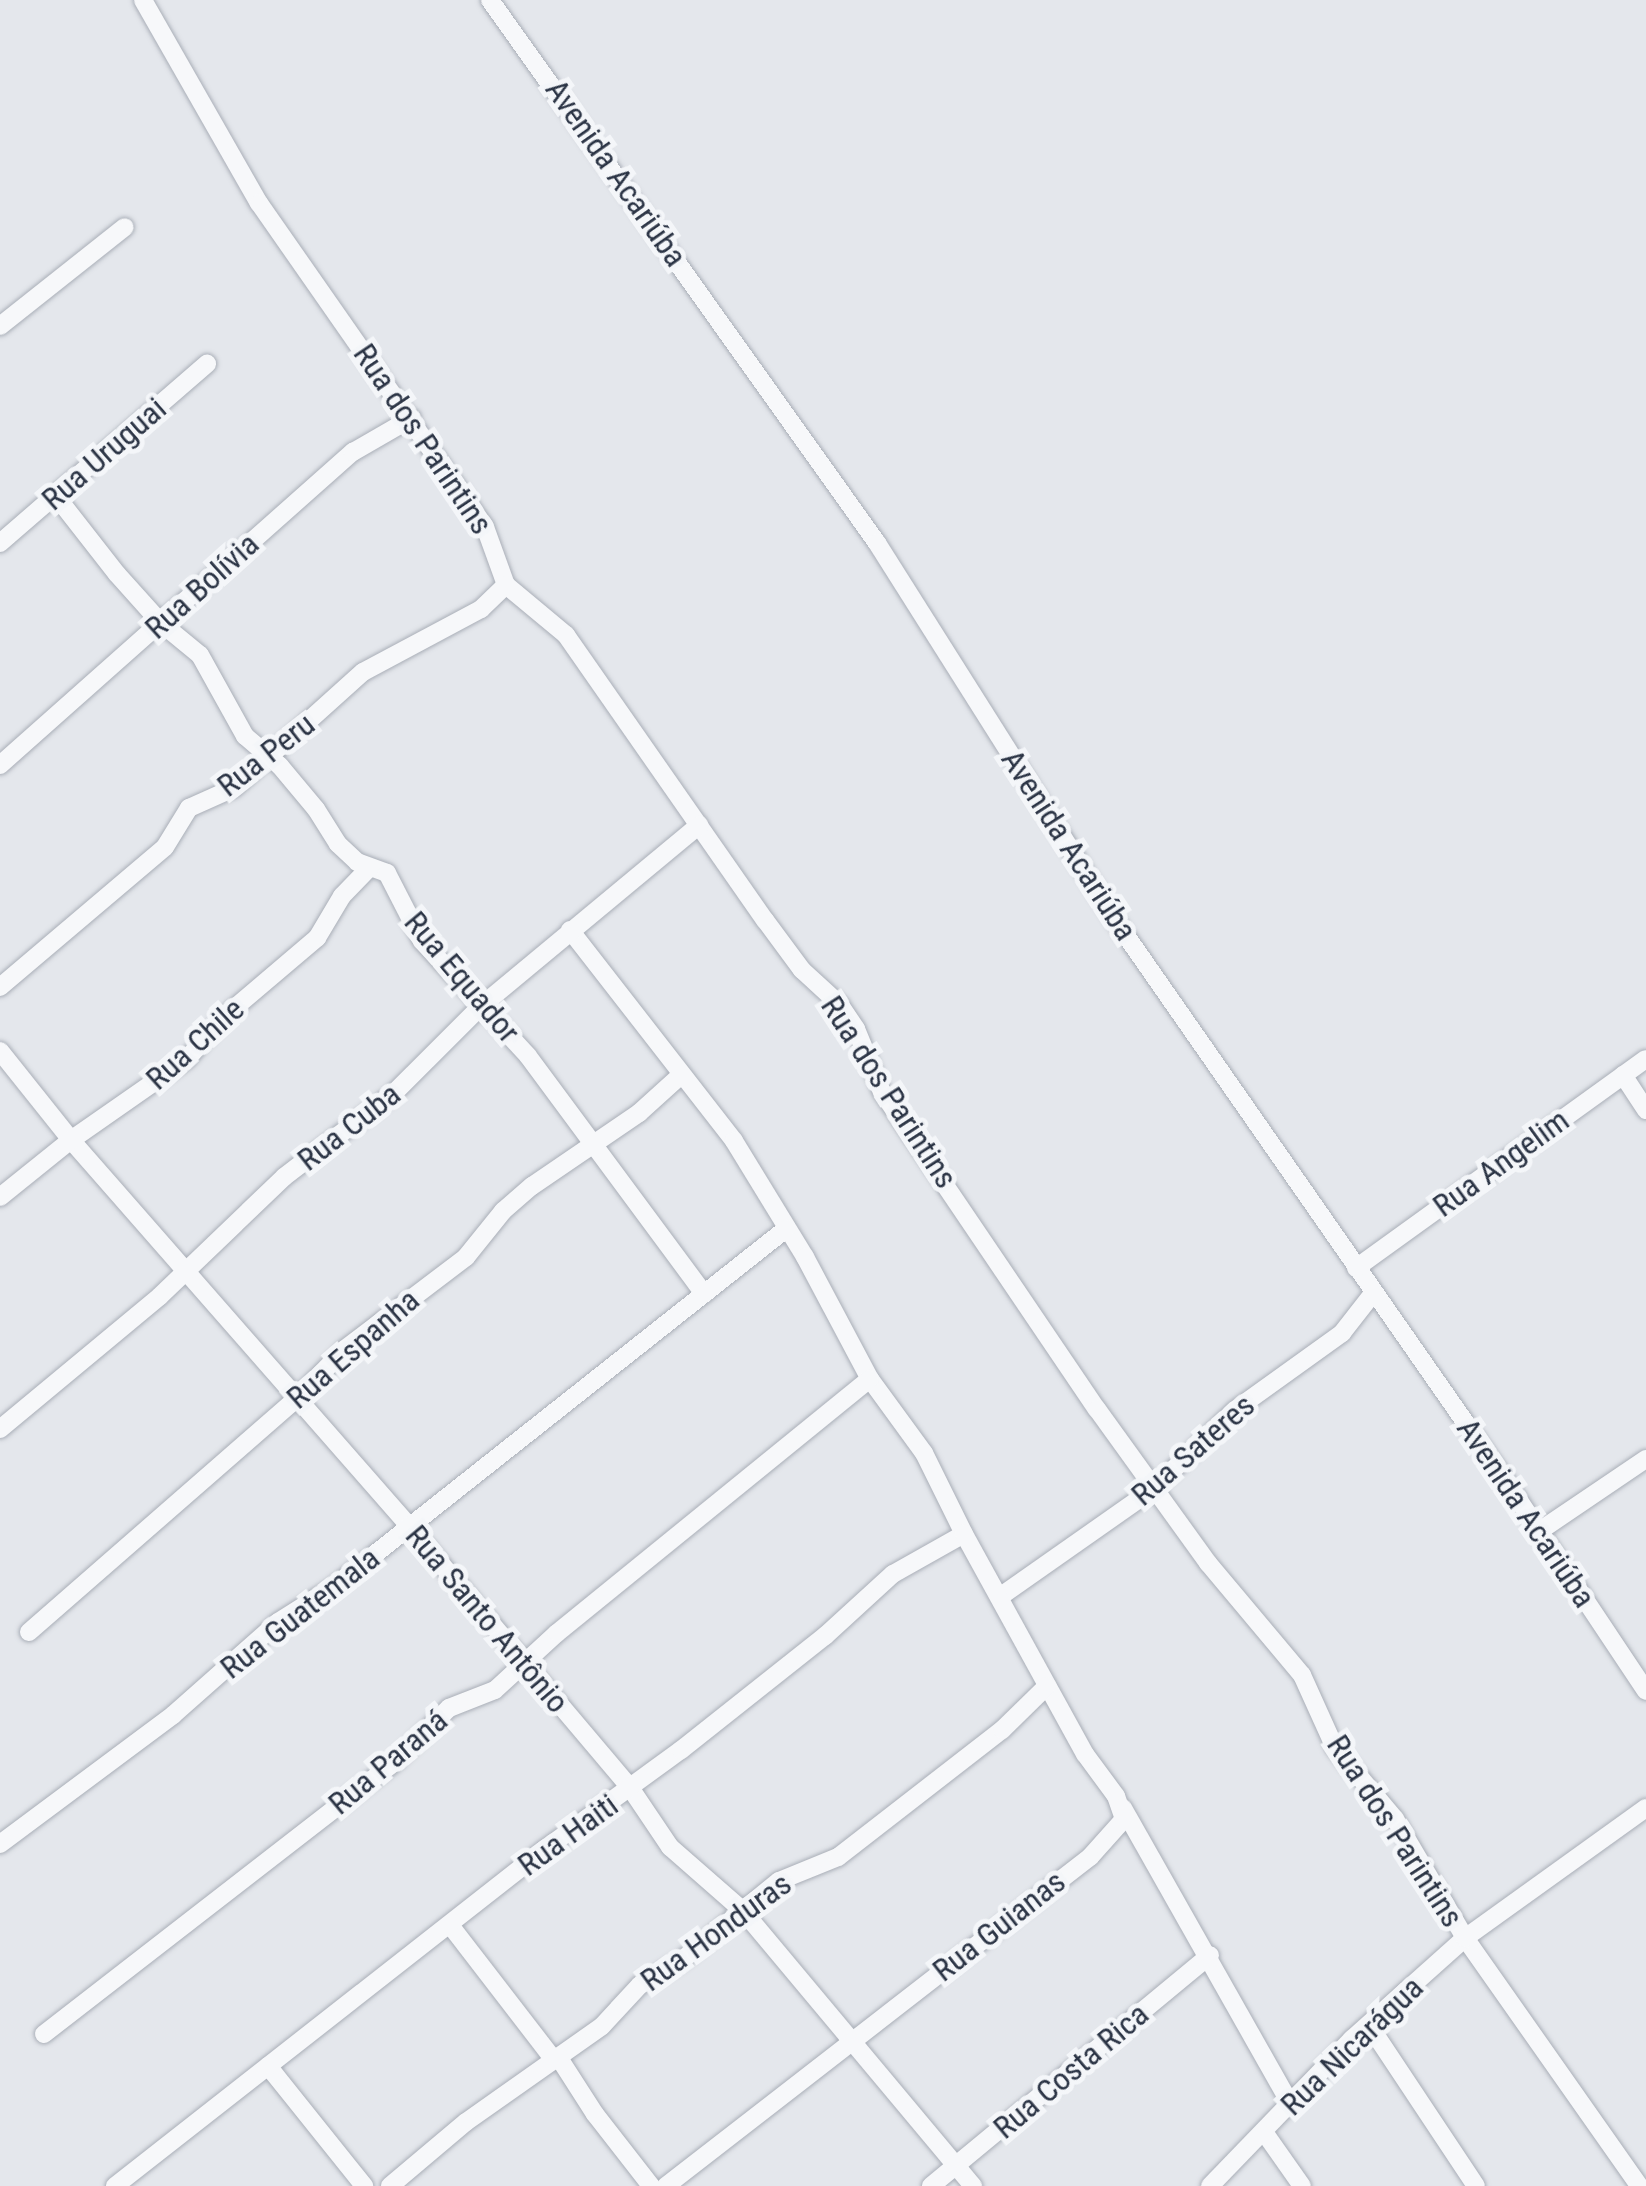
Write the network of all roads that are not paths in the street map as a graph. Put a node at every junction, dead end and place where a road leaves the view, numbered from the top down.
1 (143, 0) edge
2 (490, 0) edge
3 (126, 227) dead end
4 (0, 326) edge
5 (207, 364) dead end
6 (412, 418) junction
7 (56, 496) junction
8 (0, 544) edge
9 (506, 584) junction
10 (161, 623) junction
11 (269, 758) junction
12 (0, 765) edge
13 (698, 825) junction
14 (369, 868) junction
15 (570, 930) junction
16 (0, 987) edge
17 (480, 1007) junction
18 (0, 1052) edge
19 (1646, 1060) edge
20 (1623, 1074) junction
21 (682, 1075) junction
22 (1646, 1110) edge
23 (71, 1140) junction
24 (596, 1145) junction
25 (0, 1198) edge
26 (786, 1229) junction
27 (1356, 1268) junction
28 (187, 1270) junction
29 (1374, 1292) junction
30 (704, 1294) junction
31 (870, 1379) junction
32 (298, 1397) junction
33 (0, 1430) edge
34 (1646, 1460) edge
35 (1152, 1490) junction
36 (409, 1526) junction
37 (1538, 1532) junction
38 (964, 1534) junction
39 (1001, 1596) junction
40 (29, 1632) dead end
41 (522, 1662) junction
42 (1047, 1686) junction
43 (1646, 1691) edge
44 (631, 1789) junction
45 (1123, 1808) junction
46 (1646, 1808) edge
47 (0, 1844) edge
48 (743, 1911) junction
49 (450, 1926) junction
50 (1465, 1938) junction
51 (1210, 1955) junction
52 (1368, 2025) junction
53 (44, 2034) dead end
54 (850, 2041) junction
55 (556, 2059) junction
56 (268, 2066) junction
57 (1291, 2105) junction
58 (1264, 2132) junction
59 (956, 2166) junction
60 (116, 2186) edge
61 (364, 2186) edge
62 (390, 2186) edge
63 (651, 2186) edge
64 (666, 2186) edge
65 (931, 2186) edge
66 (973, 2186) edge
67 (1210, 2186) edge
68 (1302, 2186) edge
69 (1476, 2186) edge
70 (1639, 2186) edge

1 - 6 street, Rua dos Parintins
2 - 27 street, Avenida Acariúba
3 - 4 street
5 - 7 street, Rua Uruguai
6 - 9 street, Rua dos Parintins
6 - 10 street, Rua Bolívia
7 - 8 street, Rua Uruguai
7 - 10 street, Rua Equador
9 - 11 street, Rua Peru
9 - 13 street, Rua dos Parintins
10 - 11 street, Rua Equador
10 - 12 street, Rua Bolívia
11 - 14 street, Rua Equador
11 - 16 street, Rua Peru
13 - 15 street, Rua Cuba
13 - 35 street, Rua dos Parintins
14 - 17 street, Rua Equador
14 - 23 street, Rua Chile
15 - 17 street, Rua Cuba
15 - 21 street
17 - 24 street, Rua Equador
17 - 28 street, Rua Cuba
18 - 23 street, Rua Santo Antônio
19 - 20 street, Rua Angelim
20 - 22 street
20 - 27 street, Rua Angelim
21 - 24 street, Rua Espanha
21 - 26 street
23 - 25 street, Rua Chile
23 - 28 street, Rua Santo Antônio
24 - 30 street, Rua Equador
24 - 32 street, Rua Espanha
26 - 30 street, Rua Guatemala
26 - 31 street
27 - 29 street, Avenida Acariúba
28 - 32 street, Rua Santo Antônio
28 - 33 street, Rua Cuba
29 - 35 street, Rua Sateres
29 - 37 street, Avenida Acariúba
30 - 36 street, Rua Guatemala
31 - 38 street
31 - 41 street, Rua Paraná
32 - 36 street, Rua Santo Antônio
32 - 40 street, Rua Espanha
34 - 37 street
35 - 39 street, Rua Sateres
35 - 50 street, Rua dos Parintins
36 - 41 street, Rua Santo Antônio
36 - 47 street, Rua Guatemala
37 - 43 street, Avenida Acariúba
38 - 39 street
38 - 44 street, Rua Haiti
39 - 42 street
41 - 44 street, Rua Santo Antônio
41 - 53 street, Rua Paraná
42 - 45 street
42 - 48 street, Rua Honduras
44 - 48 street, Rua Santo Antônio
44 - 49 street, Rua Haiti
45 - 51 street
45 - 54 street, Rua Guianas
46 - 50 street, Rua Nicarágua
48 - 54 street, Rua Santo Antônio
48 - 55 street, Rua Honduras
49 - 55 street
49 - 56 street, Rua Haiti
50 - 52 street, Rua Nicarágua
50 - 70 street, Rua dos Parintins
51 - 57 street
51 - 59 street, Rua Costa Rica
52 - 57 street, Rua Nicarágua
52 - 69 street
54 - 59 street, Rua Santo Antônio
54 - 64 street, Rua Guianas
55 - 62 street, Rua Honduras
55 - 63 street
56 - 60 street, Rua Haiti
56 - 61 street
57 - 58 street, Rua Nicarágua
58 - 67 street, Rua Nicarágua
58 - 68 street
59 - 65 street, Rua Costa Rica
59 - 66 street, Rua Santo Antônio

